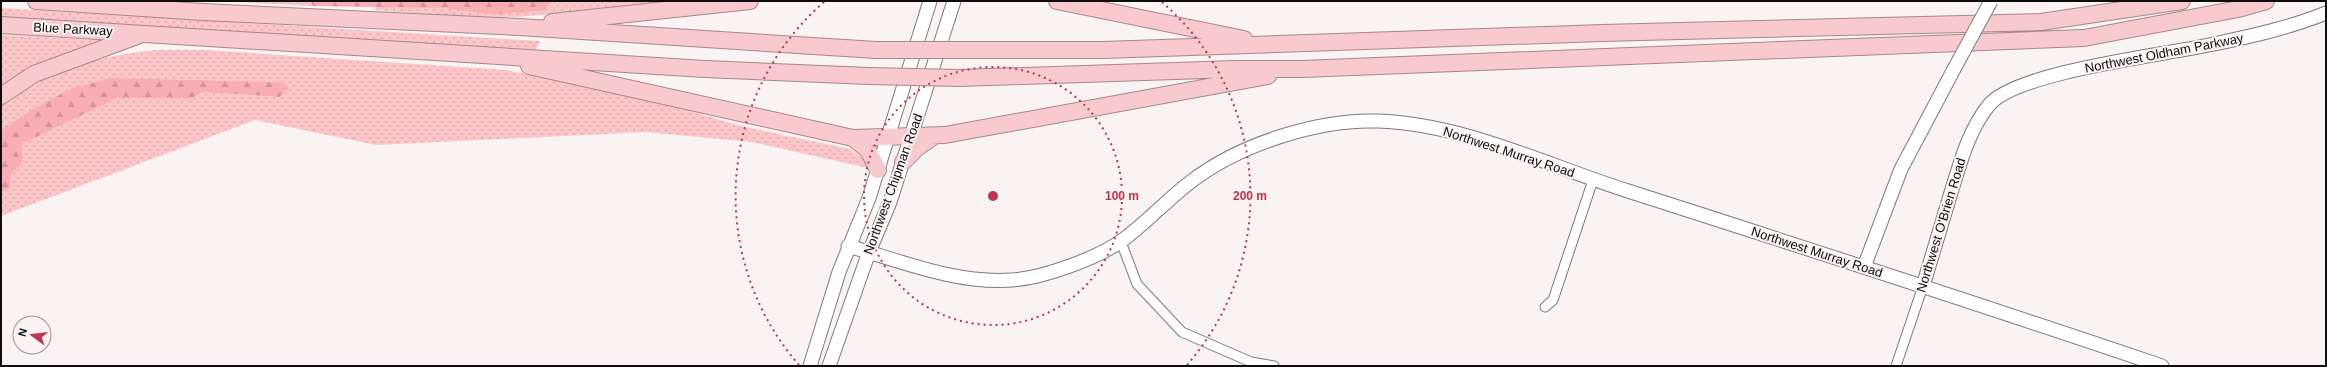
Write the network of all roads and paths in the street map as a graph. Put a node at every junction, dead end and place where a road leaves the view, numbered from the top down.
1 (36, 1) edge
2 (175, 1) edge
3 (750, 1) edge
4 (930, 1) edge
5 (954, 1) edge
6 (1057, 1) edge
7 (1991, 1) edge
8 (2182, 1) edge
9 (2266, 1) edge
10 (203, 12) junction
11 (2326, 13) edge
12 (1, 25) edge
13 (519, 27) junction
14 (145, 33) junction
15 (1277, 44) junction
16 (468, 54) junction
17 (1302, 69) junction
18 (2003, 94) joint
19 (1, 96) edge
20 (935, 136) junction
21 (887, 137) junction
22 (911, 137) junction
23 (853, 138) junction
24 (903, 162) junction
25 (878, 170) junction
26 (1593, 180) junction
27 (1121, 242) junction
28 (848, 246) junction
29 (869, 252) junction
30 (1864, 267) junction
31 (1923, 286) junction
32 (1545, 307) dead end
33 (810, 366) edge
34 (829, 366) edge
35 (1274, 366) edge
36 (1896, 366) edge
37 (2162, 366) edge

1 - 10 highway
2 - 10 highway
3 - 13 highway
4 - 21 street, Northwest Chipman Road
5 - 22 street, Northwest Chipman Road
6 - 15 highway
7 - 30 street, bridge
8 - 15 highway
9 - 17 highway
10 - 13 highway
11 - 18 street, Northwest Oldham Parkway
12 - 14 highway, Blue Parkway
13 - 15 highway, bridge
14 - 16 highway, Blue Parkway
14 - 19 highway
16 - 17 highway, bridge
16 - 23 highway
17 - 20 highway
18 - 31 street, Northwest O'Brien Road
20 - 22 highway
20 - 24 highway
21 - 22 highway
21 - 23 highway
21 - 25 street, Northwest Chipman Road
22 - 24 street, Northwest Chipman Road
23 - 25 highway
24 - 29 street, Northwest Chipman Road
25 - 28 street, Northwest Chipman Road
26 - 27 street, Northwest Murray Road
26 - 30 street, Northwest Murray Road
26 - 32 street
27 - 29 street, Northwest Murray Road
27 - 35 street
28 - 29 street, Northwest Murray Road
28 - 33 street, Northwest Chipman Road
29 - 34 street, Northwest Chipman Road
30 - 31 street, Northwest Murray Road
31 - 36 street, Northwest O'Brien Road
31 - 37 street, Northwest Murray Road

